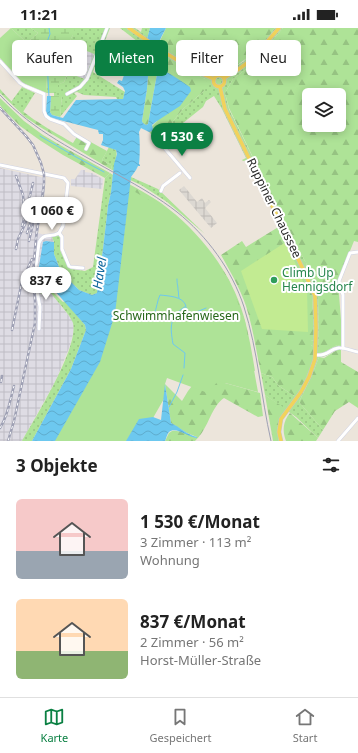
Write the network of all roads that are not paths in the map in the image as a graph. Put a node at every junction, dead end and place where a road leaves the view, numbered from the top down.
1 (107, 28) edge
2 (129, 28) edge
3 (278, 28) edge
4 (0, 61) edge
5 (224, 78) junction
6 (214, 79) junction
7 (220, 87) junction
8 (67, 94) dead end
9 (162, 139) dead end
10 (86, 149) dead end
11 (0, 165) edge
12 (180, 173) dead end
13 (190, 178) dead end
14 (161, 191) dead end
15 (59, 233) junction
16 (358, 252) edge
17 (82, 268) dead end
18 (39, 330) dead end
19 (343, 348) junction
20 (358, 352) edge
21 (316, 355) junction
22 (358, 418) edge
23 (281, 441) edge
24 (338, 441) edge

1 - 8 street
2 - 6 main road
3 - 5 main road
4 - 10 street
5 - 6 main road
5 - 7 main road
6 - 7 main road
7 - 21 main road, Ruppiner Chaussee
9 - 13 street
11 - 15 street
12 - 14 street
15 - 17 street
15 - 18 street
16 - 19 street
19 - 20 street
19 - 21 street
21 - 23 main road, Ruppiner Chaussee
22 - 24 street

